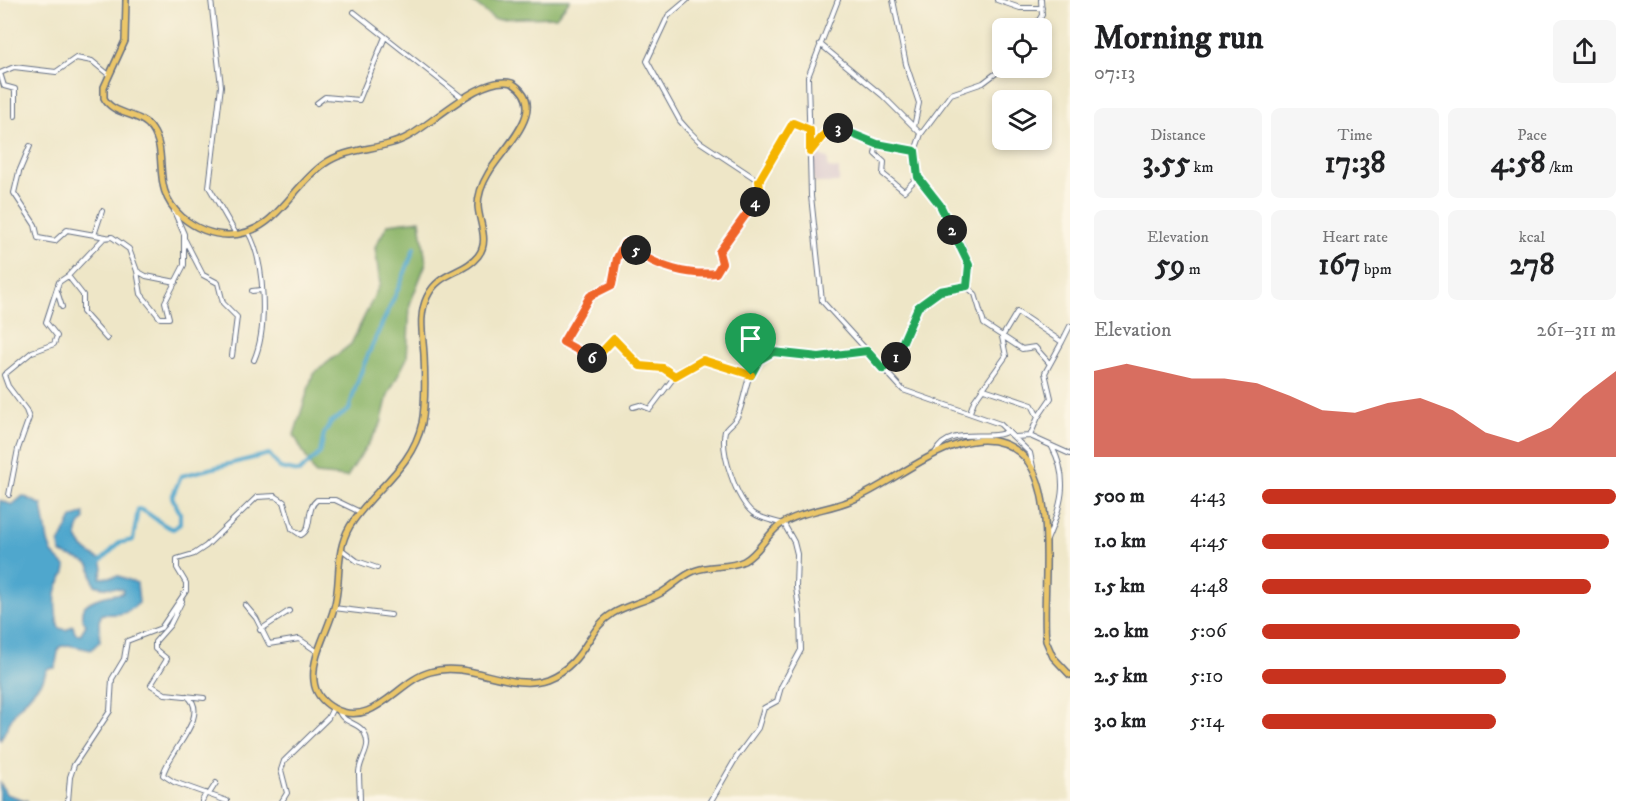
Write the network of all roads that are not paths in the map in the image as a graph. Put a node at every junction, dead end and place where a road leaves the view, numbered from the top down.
1 (126, 0) edge
2 (211, 0) edge
3 (687, 0) edge
4 (838, 0) edge
5 (893, 0) edge
6 (997, 0) edge
7 (1041, 0) edge
8 (1042, 8) junction
9 (354, 12) dead end
10 (1040, 18) edge
11 (385, 38) junction
12 (820, 44) junction
13 (0, 73) edge
14 (109, 75) junction
15 (992, 76) edge
16 (465, 99) junction
17 (317, 103) dead end
18 (15, 116) dead end
19 (914, 127) junction
20 (810, 130) junction
21 (921, 134) junction
22 (877, 144) junction
23 (30, 146) dead end
24 (915, 151) junction
25 (810, 152) junction
26 (918, 177) junction
27 (759, 181) junction
28 (172, 206) junction
29 (102, 211) dead end
30 (248, 232) junction
31 (94, 235) junction
32 (236, 235) junction
33 (184, 236) junction
34 (106, 237) junction
35 (137, 271) junction
36 (68, 276) junction
37 (176, 282) junction
38 (967, 286) junction
39 (56, 289) junction
40 (252, 291) dead end
41 (261, 291) junction
42 (62, 307) dead end
43 (1070, 326) edge
44 (1002, 337) junction
45 (106, 339) dead end
46 (1062, 342) junction
47 (867, 351) junction
48 (232, 356) dead end
49 (254, 360) dead end
50 (1050, 364) junction
51 (883, 369) junction
52 (751, 375) junction
53 (675, 376) junction
54 (984, 389) junction
55 (633, 407) dead end
56 (970, 412) junction
57 (1038, 417) junction
58 (1008, 431) junction
59 (1030, 436) junction
60 (1015, 437) junction
61 (1052, 447) junction
62 (935, 454) junction
63 (1070, 454) edge
64 (1033, 467) junction
65 (9, 495) dead end
66 (360, 512) junction
67 (784, 524) junction
68 (1045, 545) junction
69 (341, 549) junction
70 (376, 568) dead end
71 (184, 595) junction
72 (245, 605) dead end
73 (334, 608) junction
74 (289, 611) dead end
75 (391, 615) dead end
76 (260, 630) junction
77 (319, 652) junction
78 (1070, 675) edge
79 (187, 696) junction
80 (204, 698) dead end
81 (336, 709) junction
82 (216, 783) dead end
83 (207, 793) junction
84 (68, 801) edge
85 (202, 801) edge
86 (226, 801) edge
87 (282, 801) edge
88 (360, 801) edge
89 (711, 801) edge

1 - 14 main road
2 - 32 street
3 - 27 street
4 - 12 street
5 - 19 street
6 - 8 street
7 - 8 street
8 - 10 street
9 - 11 street
11 - 16 street
11 - 17 street
12 - 19 street
12 - 20 street
13 - 14 street
13 - 18 street
14 - 28 main road
15 - 21 street
16 - 30 main road
16 - 66 main road
19 - 21 street
20 - 25 street
20 - 27 street
21 - 24 street
22 - 24 street
22 - 25 street
22 - 26 street
23 - 31 street
24 - 26 street
25 - 47 street
26 - 38 street
27 - 53 street
28 - 32 main road
28 - 33 street
29 - 31 street
30 - 32 main road
30 - 41 street
31 - 34 street
33 - 37 street
33 - 48 street
34 - 35 street
34 - 36 street
35 - 37 street
35 - 37 street
36 - 39 street
36 - 45 street
38 - 44 street
38 - 51 street
39 - 42 street
39 - 65 street
40 - 41 street
41 - 49 street
43 - 46 street
44 - 46 street
44 - 50 street
44 - 54 street
46 - 50 street
47 - 51 street
47 - 52 street
50 - 57 street
51 - 56 street
52 - 53 street
52 - 67 street
53 - 55 street
54 - 56 street
54 - 57 street
56 - 58 street
57 - 59 street
58 - 60 street
58 - 62 street
59 - 60 street
59 - 61 street
60 - 64 street
61 - 63 street
61 - 68 street
62 - 64 main road
62 - 67 main road
64 - 68 main road
66 - 69 main road
66 - 71 street
67 - 81 main road
67 - 89 street
68 - 78 main road
69 - 70 street
69 - 73 main road
71 - 79 street
71 - 84 street
72 - 76 street
73 - 75 street
73 - 77 main road
74 - 76 street
76 - 77 street
77 - 81 main road
79 - 80 street
79 - 83 street
81 - 87 street
81 - 88 street
82 - 83 street
83 - 85 street
83 - 86 street

